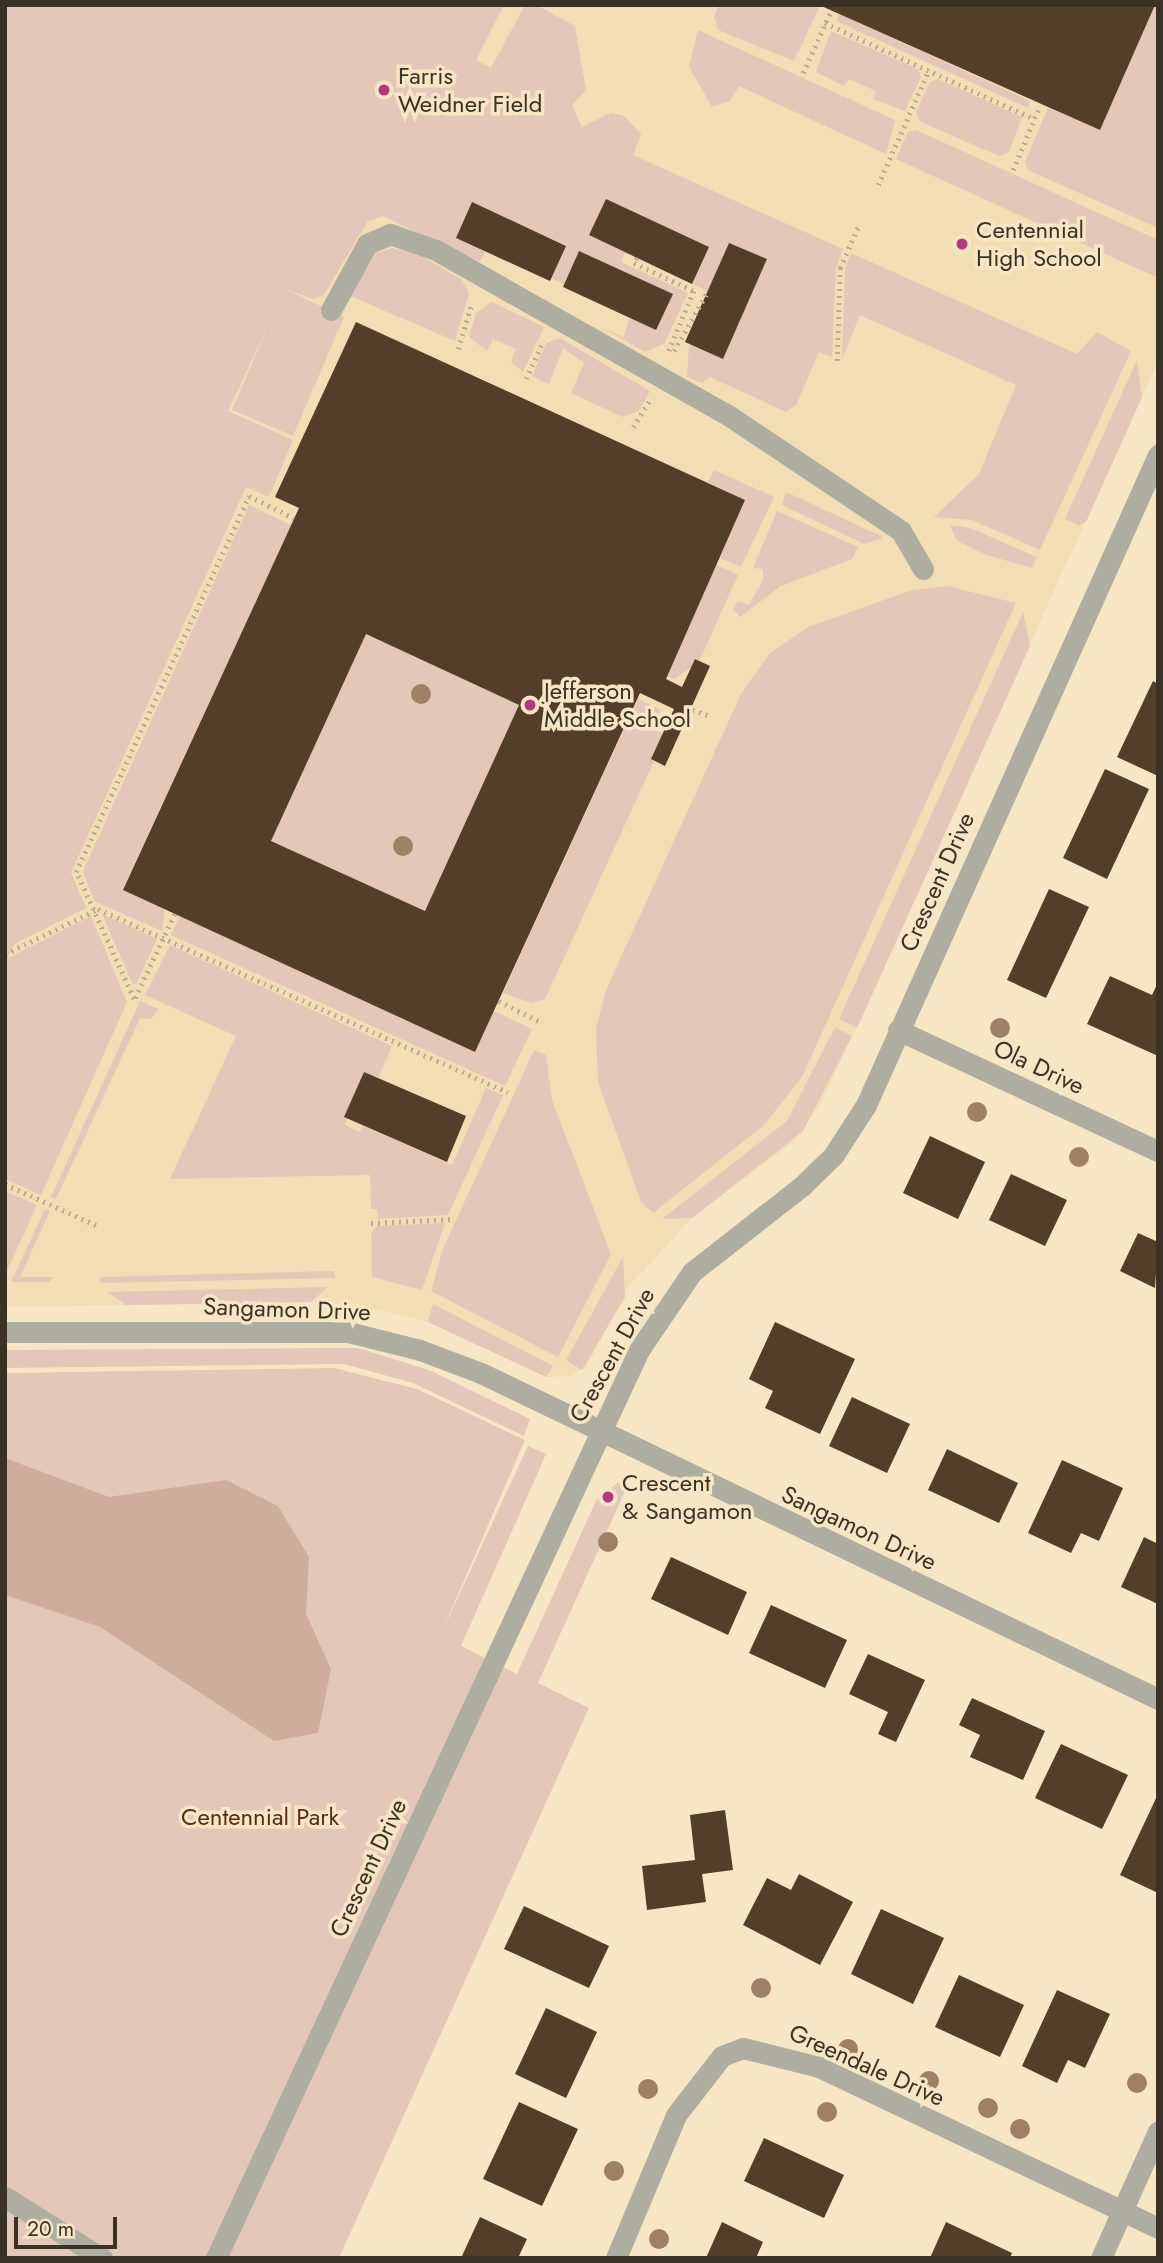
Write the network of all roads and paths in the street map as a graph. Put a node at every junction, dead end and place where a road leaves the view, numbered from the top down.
1 (831, 11) dead end
2 (825, 23) junction
3 (929, 69) junction
4 (803, 73) dead end
5 (1040, 105) dead end
6 (1035, 118) junction
7 (1013, 170) dead end
8 (878, 185) dead end
9 (859, 225) dead end
10 (637, 258) dead end
11 (479, 278) junction
12 (707, 293) dead end
13 (331, 310) dead end
14 (458, 349) dead end
15 (670, 349) junction
16 (837, 360) dead end
17 (660, 378) junction
18 (632, 427) dead end
19 (1158, 455) edge
20 (295, 518) dead end
21 (923, 569) dead end
22 (686, 707) dead end
23 (709, 716) dead end
24 (93, 910) junction
25 (175, 913) dead end
26 (162, 937) junction
27 (5, 954) edge
28 (499, 1001) dead end
29 (539, 1021) dead end
30 (898, 1030) junction
31 (508, 1092) dead end
32 (1158, 1151) edge
33 (5, 1184) edge
34 (452, 1219) dead end
35 (371, 1223) dead end
36 (96, 1226) dead end
37 (5, 1332) edge
38 (598, 1432) junction
39 (1158, 1699) edge
40 (1158, 2131) edge
41 (5, 2197) edge
42 (1122, 2210) junction
43 (1158, 2228) edge
44 (102, 2258) edge
45 (216, 2258) edge
46 (616, 2258) edge
47 (1101, 2258) edge

1 - 2 path
2 - 3 path
2 - 4 path
3 - 6 path
3 - 8 path
5 - 6 path
6 - 7 path
9 - 16 path
10 - 15 path
11 - 13 street
11 - 14 path
11 - 17 street
12 - 15 path
15 - 17 path
17 - 18 path
17 - 21 street
19 - 30 street, Crescent Drive
20 - 24 path
22 - 23 path
24 - 26 path
24 - 26 path
24 - 27 path
25 - 26 path
26 - 31 path
28 - 29 path
30 - 32 street, Ola Drive
30 - 38 street, Crescent Drive
33 - 36 path
34 - 35 path
37 - 38 street, Sangamon Drive
38 - 39 street, Sangamon Drive
38 - 45 street, Crescent Drive
40 - 42 street
41 - 44 street
42 - 43 street, Greendale Drive
42 - 46 street, Greendale Drive
42 - 47 street

